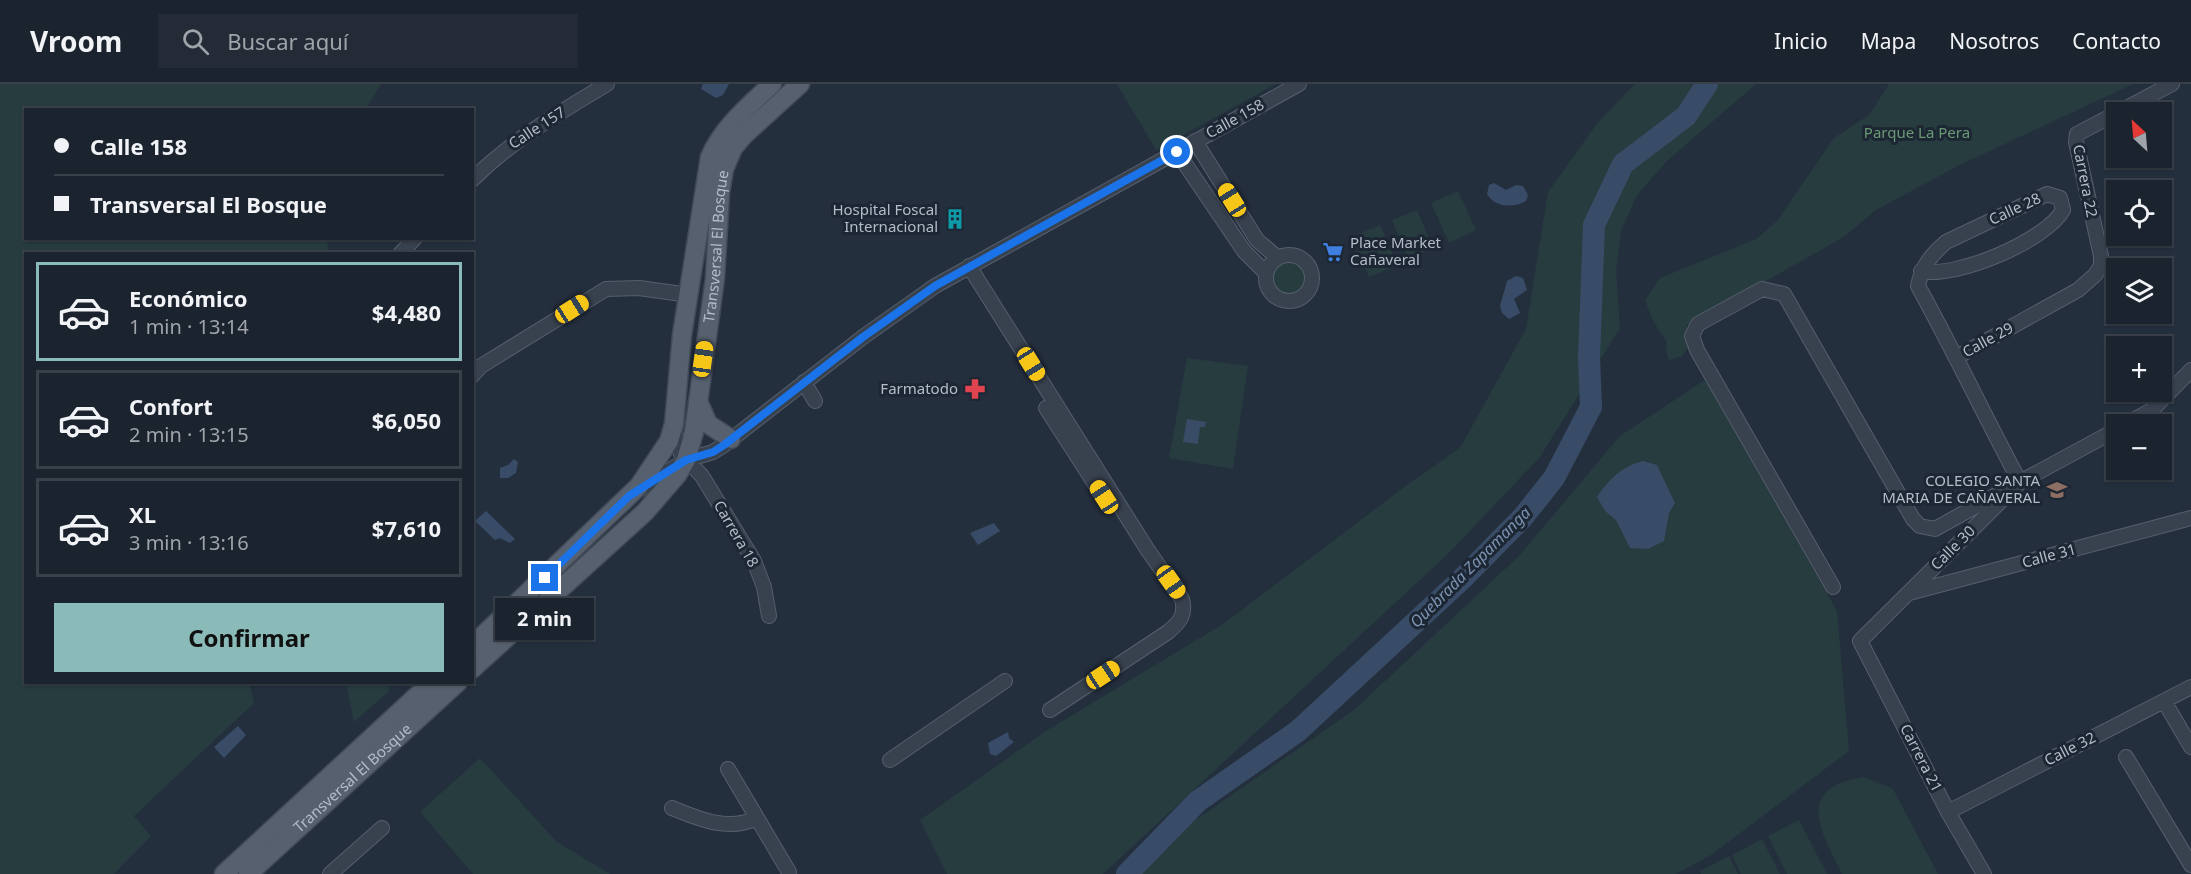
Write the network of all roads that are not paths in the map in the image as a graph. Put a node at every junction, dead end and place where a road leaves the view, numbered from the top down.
1 (607, 84) edge
2 (772, 84) edge
3 (800, 84) edge
4 (1299, 84) edge
5 (2172, 84) edge
6 (757, 91) edge
7 (1195, 141) junction
8 (1177, 152) junction
9 (474, 178) edge
10 (413, 240) edge
11 (402, 252) edge
12 (1278, 258) junction
13 (969, 266) junction
14 (1921, 271) junction
15 (1266, 273) junction
16 (2078, 290) joint
17 (689, 295) junction
18 (1957, 357) junction
19 (2191, 369) edge
20 (474, 374) edge
21 (804, 382) junction
22 (697, 399) junction
23 (815, 401) dead end
24 (1046, 408) dead end
25 (2145, 414) edge
26 (673, 430) junction
27 (2106, 435) edge
28 (730, 439) junction
29 (686, 460) junction
30 (2020, 482) junction
31 (629, 496) junction
32 (2004, 496) junction
33 (2191, 518) edge
34 (1128, 533) junction
35 (1833, 587) dead end
36 (1907, 594) junction
37 (769, 616) dead end
38 (1860, 641) joint
39 (474, 643) edge
40 (474, 667) edge
41 (1005, 681) dead end
42 (430, 684) edge
43 (456, 684) edge
44 (2191, 687) edge
45 (2164, 701) junction
46 (1050, 710) dead end
47 (2191, 747) edge
48 (2126, 757) dead end
49 (890, 760) dead end
50 (728, 769) dead end
51 (672, 808) dead end
52 (1948, 812) junction
53 (757, 818) junction
54 (382, 828) dead end
55 (2191, 864) edge
56 (789, 872) dead end
57 (251, 873) edge
58 (224, 874) edge
59 (330, 874) edge
60 (1984, 874) edge

1 - 9 street, Calle 157
2 - 6 main road, Transversal El Bosque
3 - 22 main road, Transversal El Bosque
4 - 7 street, Calle 158
5 - 16 street, Carrera 22
6 - 17 main road, Transversal El Bosque
7 - 8 street, Calle 158
7 - 12 street
8 - 13 street, Calle 158
8 - 15 street
10 - 11 street
12 - 15 street
12 - 15 street
13 - 21 street, Calle 158
13 - 34 street
14 - 14 street, Calle 28
14 - 18 street
16 - 18 street, Calle 29
17 - 20 street
17 - 26 main road, Transversal El Bosque
18 - 30 street, Calle 29
19 - 25 street
21 - 23 street
21 - 28 street, Calle 158
22 - 28 main road
22 - 29 main road, Transversal El Bosque
24 - 34 street
26 - 29 street
26 - 31 main road, Transversal El Bosque
27 - 30 street, Calle 30
28 - 29 street, Calle 158
29 - 31 street, Calle 158
29 - 37 street, Carrera 18
29 - 40 main road, Transversal El Bosque
30 - 32 street, Calle 30
31 - 39 main road, Transversal El Bosque
32 - 35 street
32 - 36 street, Calle 30
33 - 36 street, Calle 31
34 - 46 street
36 - 38 street, Calle 30
38 - 52 street, Carrera 21
41 - 49 street
42 - 58 main road, Transversal El Bosque
43 - 57 main road, Transversal El Bosque
44 - 45 street, Calle 32
45 - 47 street
45 - 52 street, Calle 32
48 - 55 street
50 - 53 street
51 - 53 street
52 - 60 street, Carrera 21
53 - 56 street
54 - 59 street

